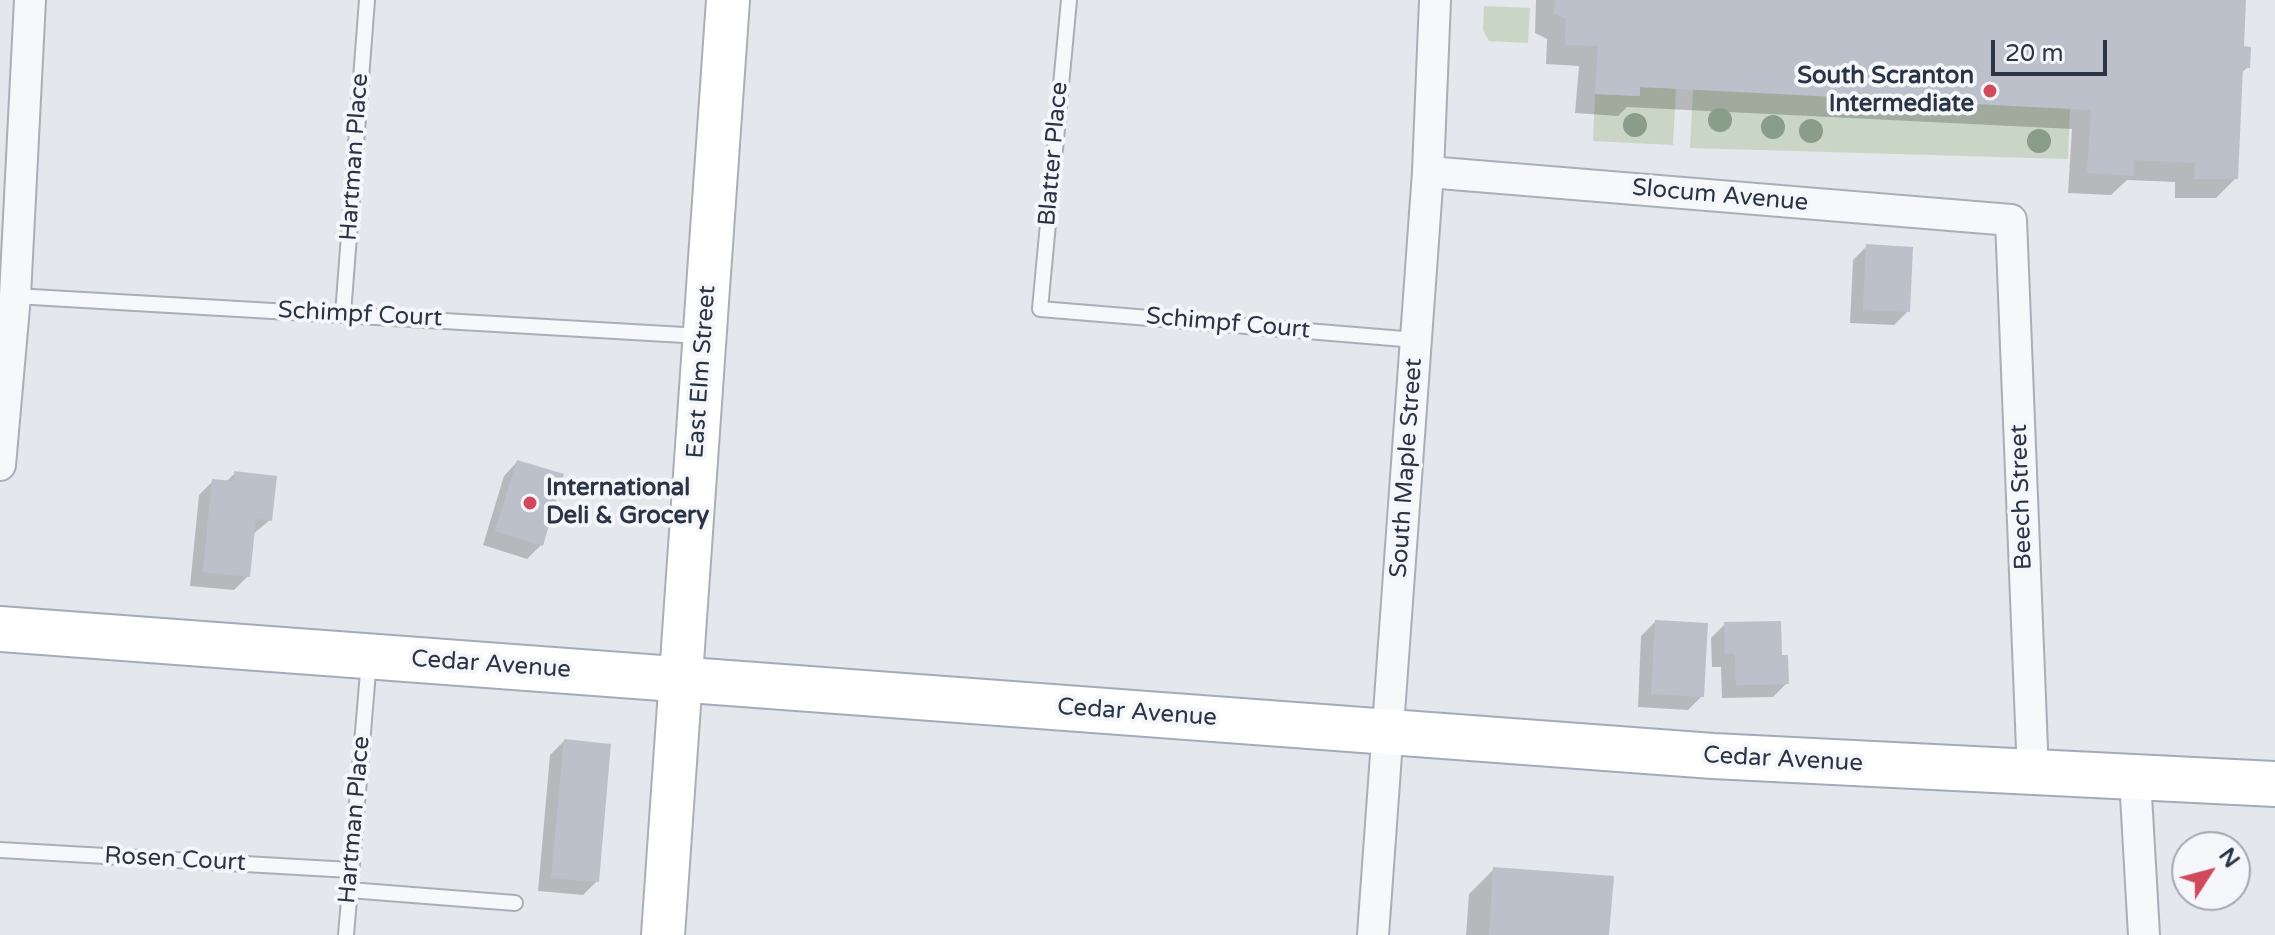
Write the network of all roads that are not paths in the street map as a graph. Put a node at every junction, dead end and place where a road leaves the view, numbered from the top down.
1 (30, 0) edge
2 (367, 0) edge
3 (728, 0) edge
4 (1069, 0) edge
5 (1435, 0) edge
6 (1428, 172) junction
7 (2011, 220) joint
8 (15, 296) junction
9 (1040, 309) joint
10 (343, 314) junction
11 (705, 336) junction
12 (1416, 340) junction
13 (0, 465) edge
14 (0, 629) edge
15 (370, 656) junction
16 (681, 680) junction
17 (1388, 732) junction
18 (2033, 774) junction
19 (2135, 778) junction
20 (2275, 784) edge
21 (0, 850) edge
22 (350, 870) junction
23 (349, 890) junction
24 (515, 903) dead end
25 (346, 935) edge
26 (663, 935) edge
27 (1373, 935) edge
28 (2144, 935) edge

1 - 8 street
2 - 10 lane, Hartman Place
3 - 11 street, East Elm Street
4 - 9 lane, Blatter Place
5 - 6 street, South Maple Street
6 - 7 street, Slocum Avenue
6 - 12 street, South Maple Street
7 - 18 street, Beech Street
8 - 10 lane, Schimpf Court
8 - 13 street
9 - 12 lane, Schimpf Court
10 - 11 lane, Schimpf Court
11 - 16 street, East Elm Street
12 - 17 street, South Maple Street
14 - 15 main road, Cedar Avenue
15 - 16 main road, Cedar Avenue
15 - 22 lane, Hartman Place
16 - 17 main road, Cedar Avenue
16 - 26 street, East Elm Street
17 - 18 main road, Cedar Avenue
17 - 27 street, South Maple Street
18 - 19 main road, Cedar Avenue
19 - 20 main road, Cedar Avenue
19 - 28 street
21 - 22 lane, Rosen Court
22 - 23 lane, Hartman Place
23 - 24 lane
23 - 25 lane, Hartman Place

